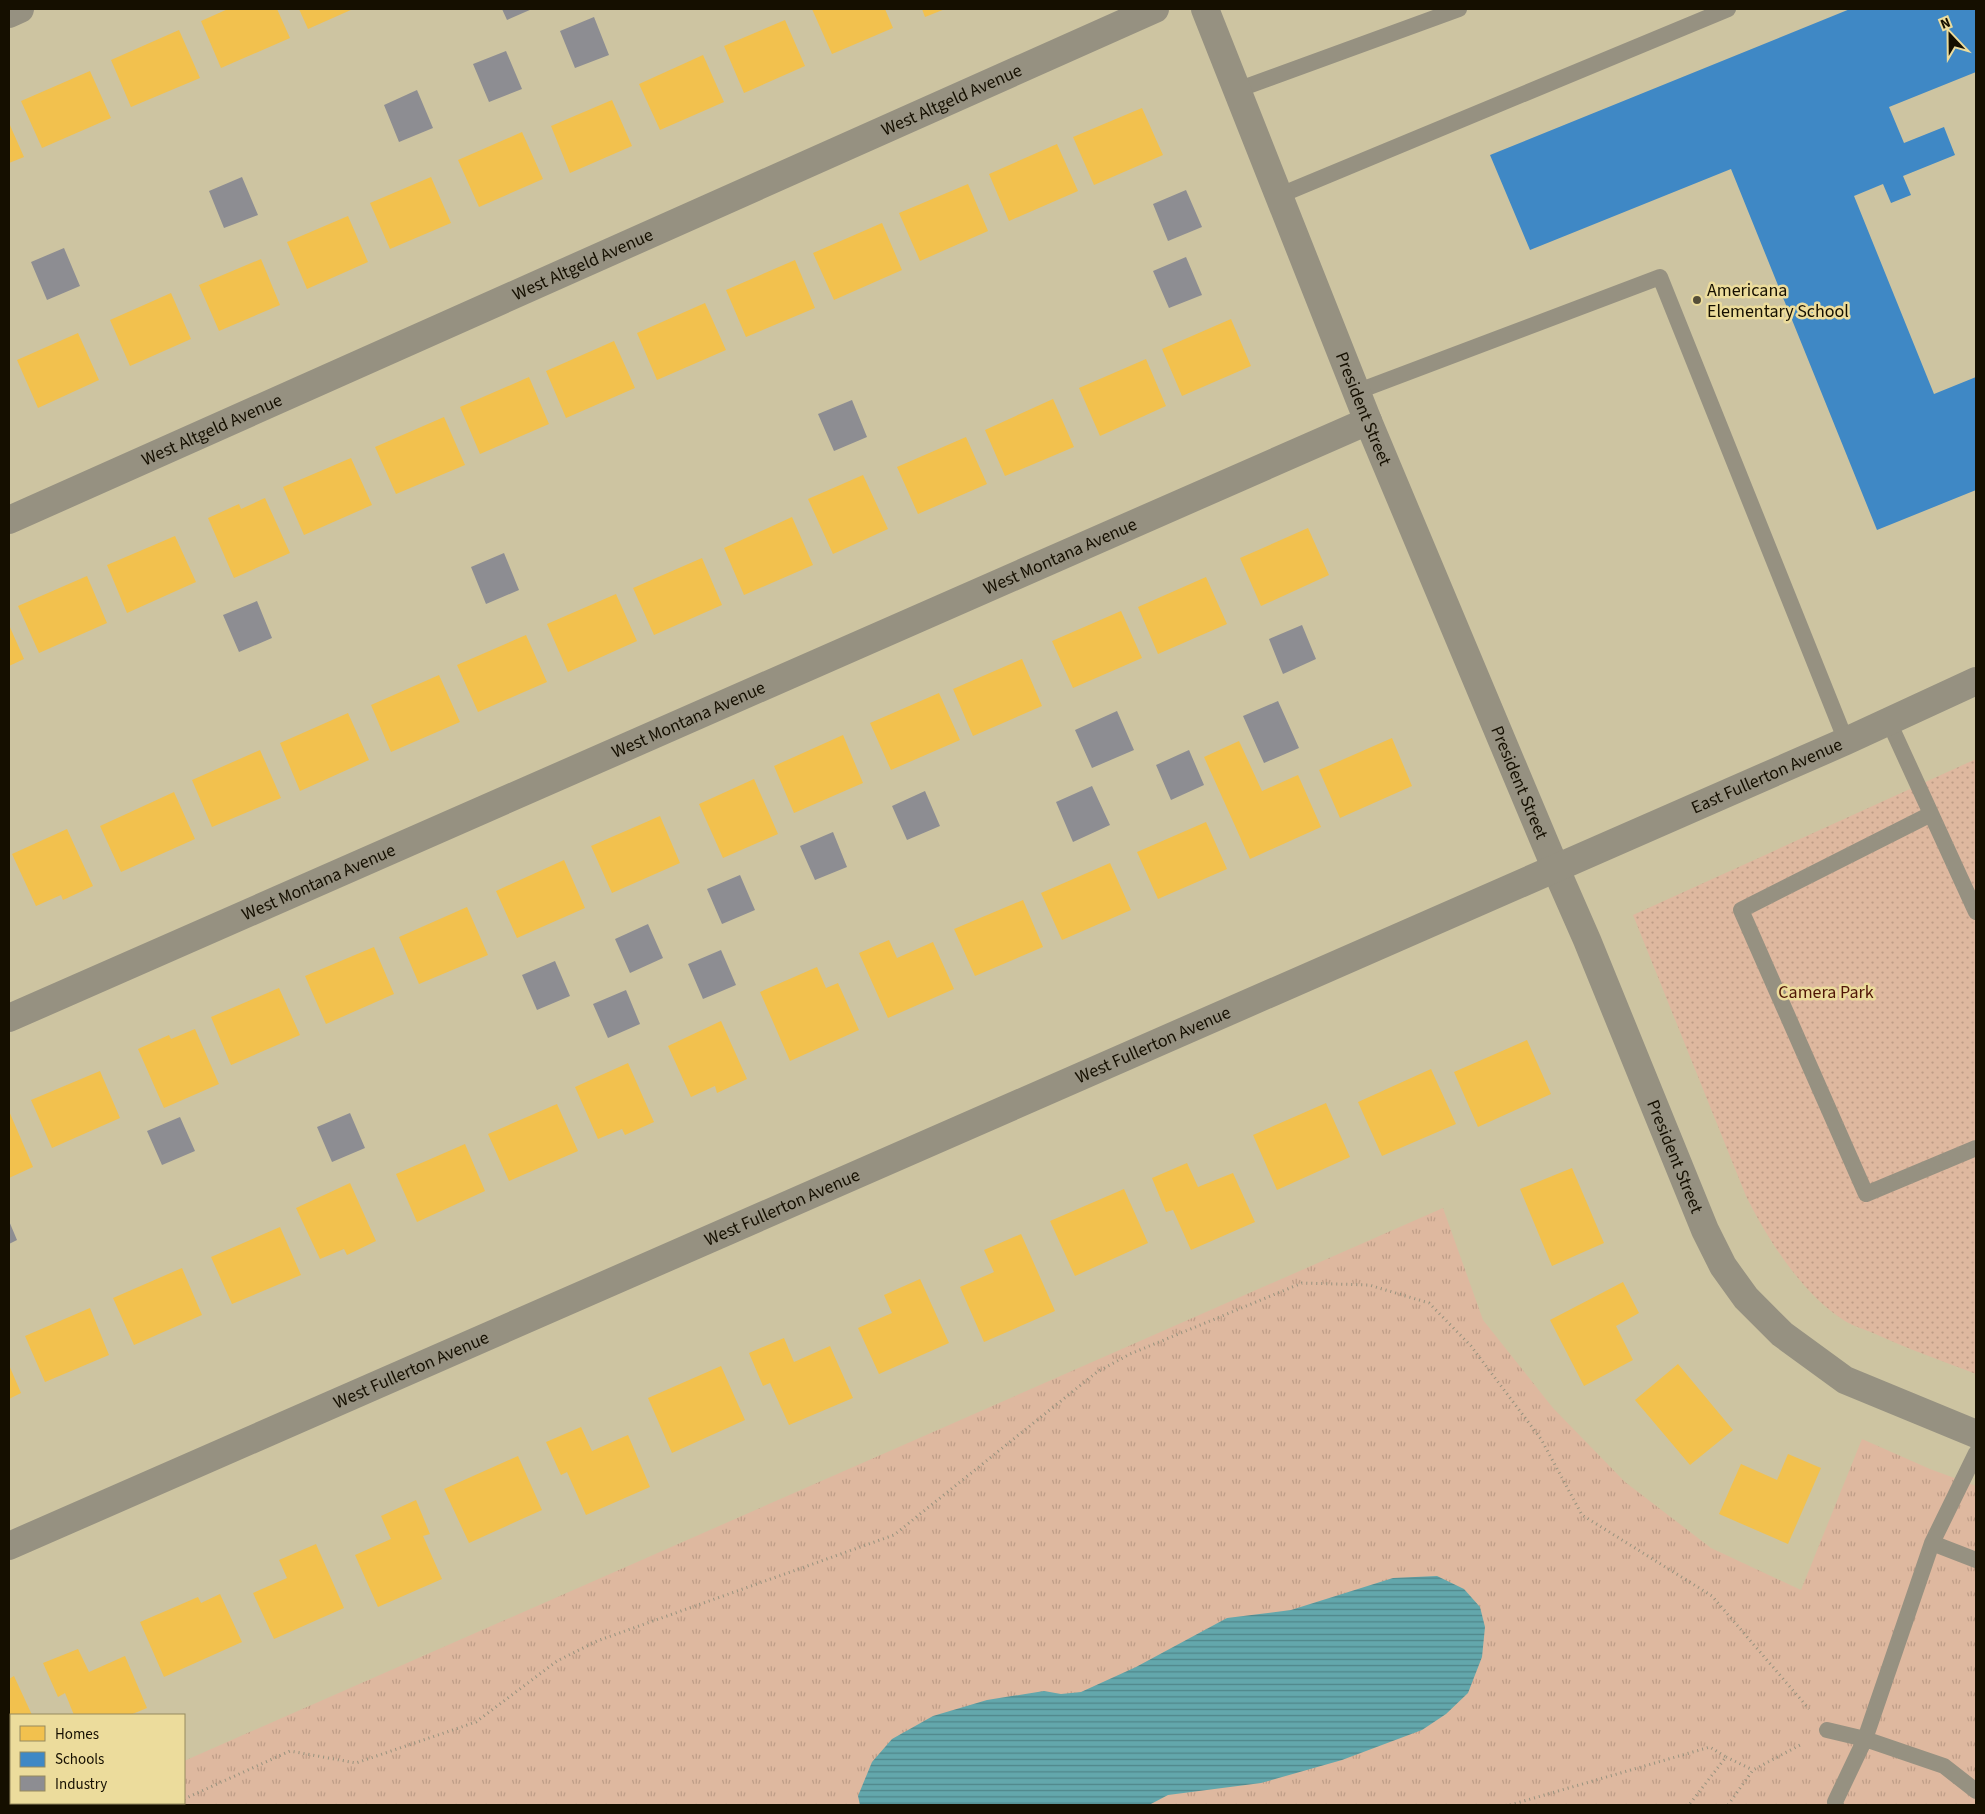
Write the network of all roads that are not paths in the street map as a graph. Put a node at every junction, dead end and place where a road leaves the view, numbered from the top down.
1 (20, 9) edge
2 (1155, 9) edge
3 (1205, 9) edge
4 (1459, 9) edge
5 (1728, 9) edge
6 (9, 14) edge
7 (1237, 90) junction
8 (1278, 196) junction
9 (1356, 392) junction
10 (1368, 421) junction
11 (9, 520) edge
12 (1976, 681) edge
13 (1889, 722) junction
14 (1846, 741) junction
15 (1931, 814) junction
16 (1554, 867) junction
17 (1976, 912) edge
18 (9, 1018) edge
19 (1976, 1148) edge
20 (1976, 1434) edge
21 (1976, 1453) edge
22 (1932, 1544) junction
23 (9, 1546) edge
24 (1976, 1560) edge
25 (1827, 1730) road end
26 (1865, 1740) junction
27 (1976, 1791) edge
28 (1836, 1805) edge

1 - 6 street
2 - 11 street, West Altgeld Avenue
3 - 7 street, President Street
4 - 7 lane
5 - 8 lane
7 - 8 street, President Street
8 - 9 street, President Street
9 - 10 street, President Street
9 - 14 lane
10 - 16 street, President Street
10 - 18 street, West Montana Avenue
12 - 13 street, East Fullerton Avenue
13 - 14 street, East Fullerton Avenue
13 - 15 lane
14 - 16 street, East Fullerton Avenue
15 - 17 lane
15 - 19 lane
16 - 20 street, President Street
16 - 23 street, West Fullerton Avenue
21 - 22 lane
22 - 24 lane
22 - 26 lane
25 - 26 lane
26 - 27 lane
26 - 28 lane

